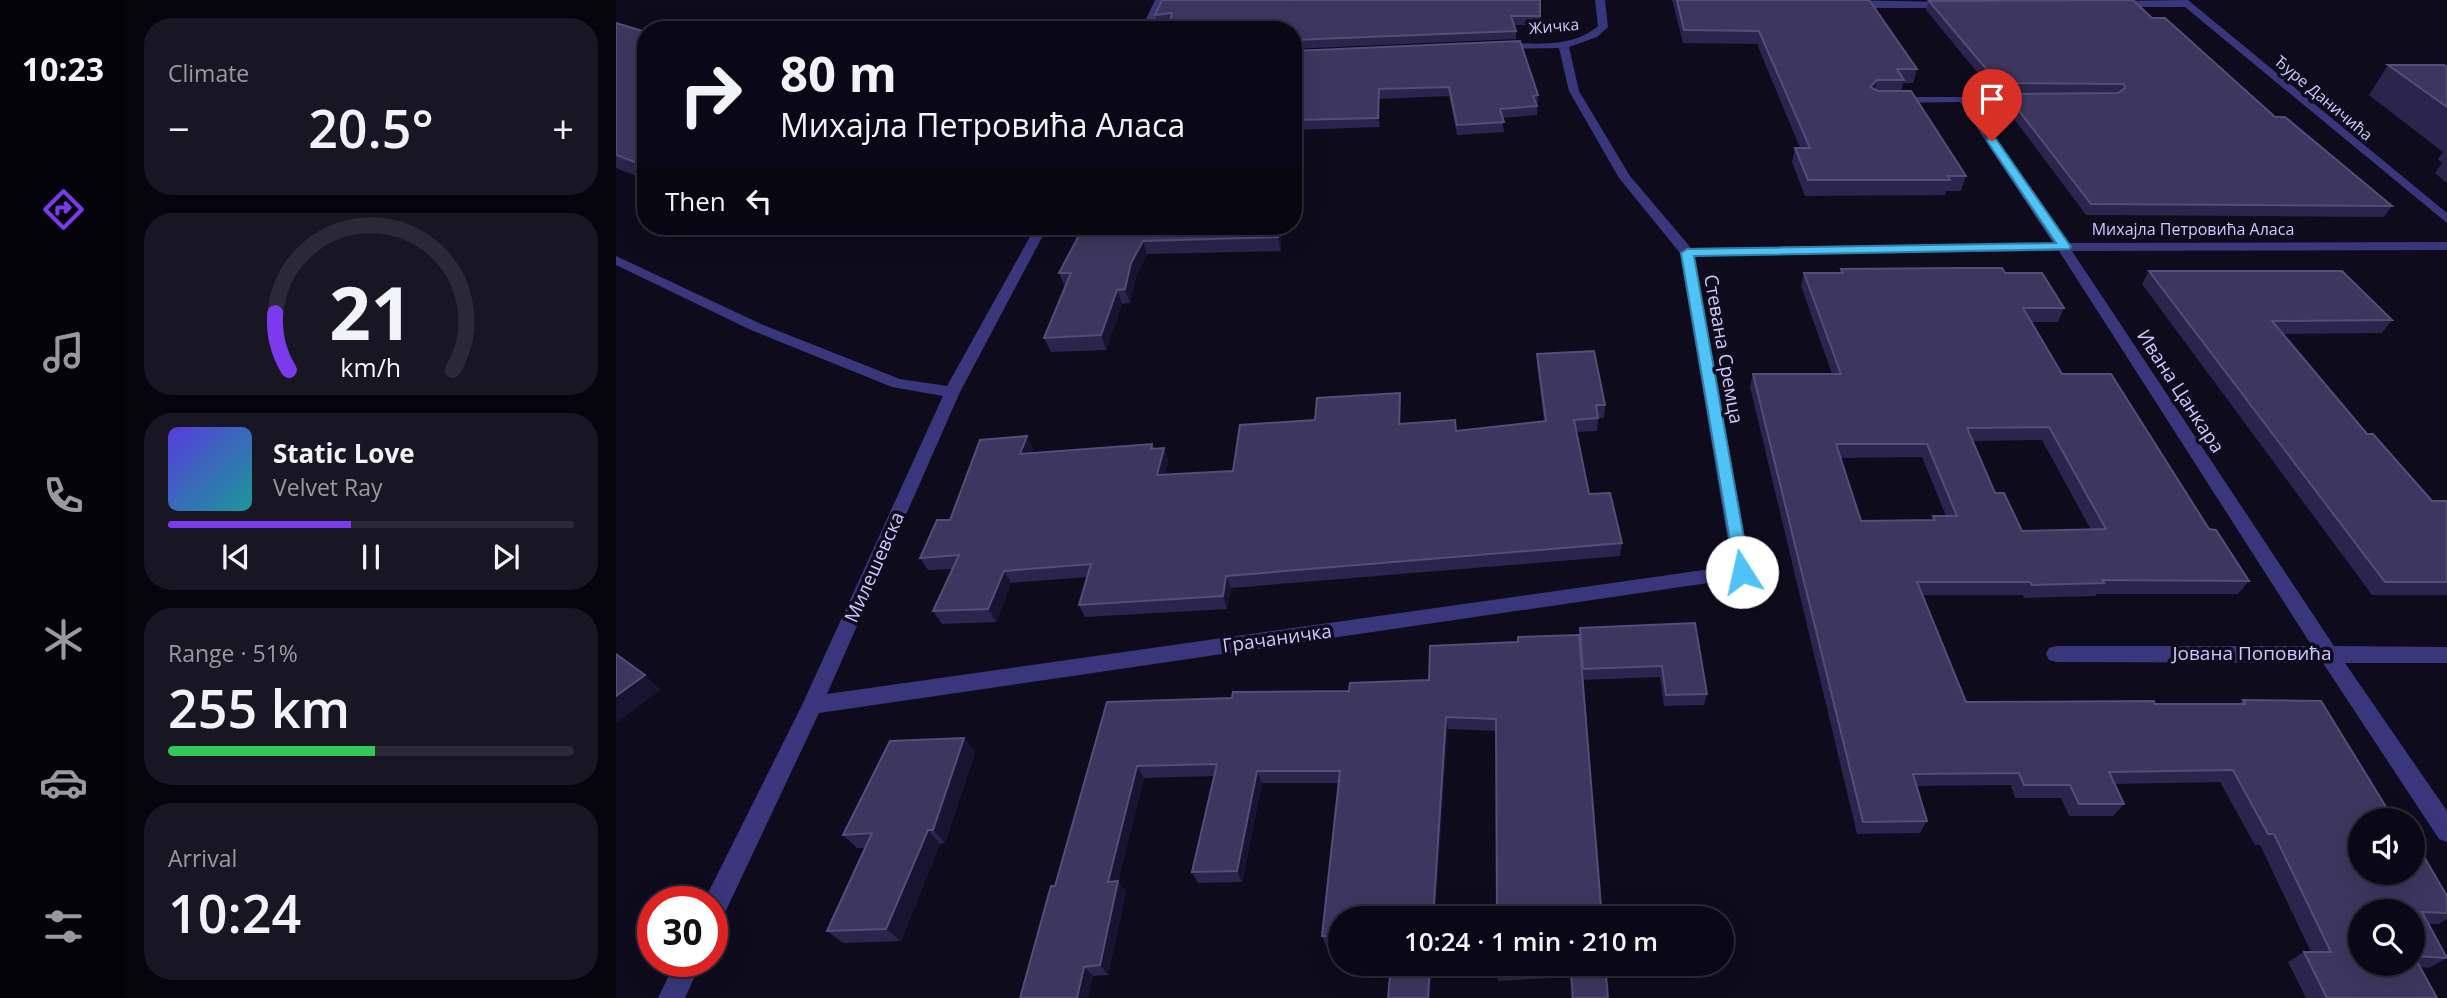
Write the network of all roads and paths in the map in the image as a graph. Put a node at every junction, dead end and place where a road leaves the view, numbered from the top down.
1 (1160, 0) edge
2 (1600, 0) edge
3 (1841, 0) edge
4 (2184, 2) edge
5 (2104, 4) edge
6 (1967, 5) edge
7 (1150, 21) edge
8 (1563, 43) junction
9 (1482, 47) edge
10 (2045, 98) edge
11 (1963, 99) junction
12 (1886, 100) edge
13 (2447, 219) edge
14 (1037, 235) edge
15 (2447, 246) edge
16 (2064, 247) junction
17 (1687, 253) junction
18 (616, 260) edge
19 (952, 391) junction
20 (1742, 572) joint
21 (2325, 653) junction
22 (2056, 654) dead end
23 (2447, 655) edge
24 (812, 705) junction
25 (2447, 831) edge
26 (725, 886) edge
27 (681, 977) edge
28 (671, 998) edge

1 - 7 street
2 - 8 street, Жичка
3 - 6 street
4 - 5 street
4 - 13 street, Ђуре Даничића
8 - 9 street, Жичка
8 - 17 street, Стевана Сремца
10 - 11 street
11 - 12 street
11 - 16 street, Ивана Цанкара
14 - 19 street, Милешевска
15 - 16 street, Михајла Петровића Аласа
16 - 17 street, Михајла Петровића Аласа
16 - 21 street, Ивана Цанкара
17 - 20 street, Стевана Сремца
18 - 19 street
19 - 24 street, Милешевска
20 - 24 street, Грачаничка
21 - 22 street, Јована Поповића
21 - 23 street, Јована Поповића
21 - 25 street, Ивана Цанкара
24 - 26 street, Милешевска
27 - 28 street

